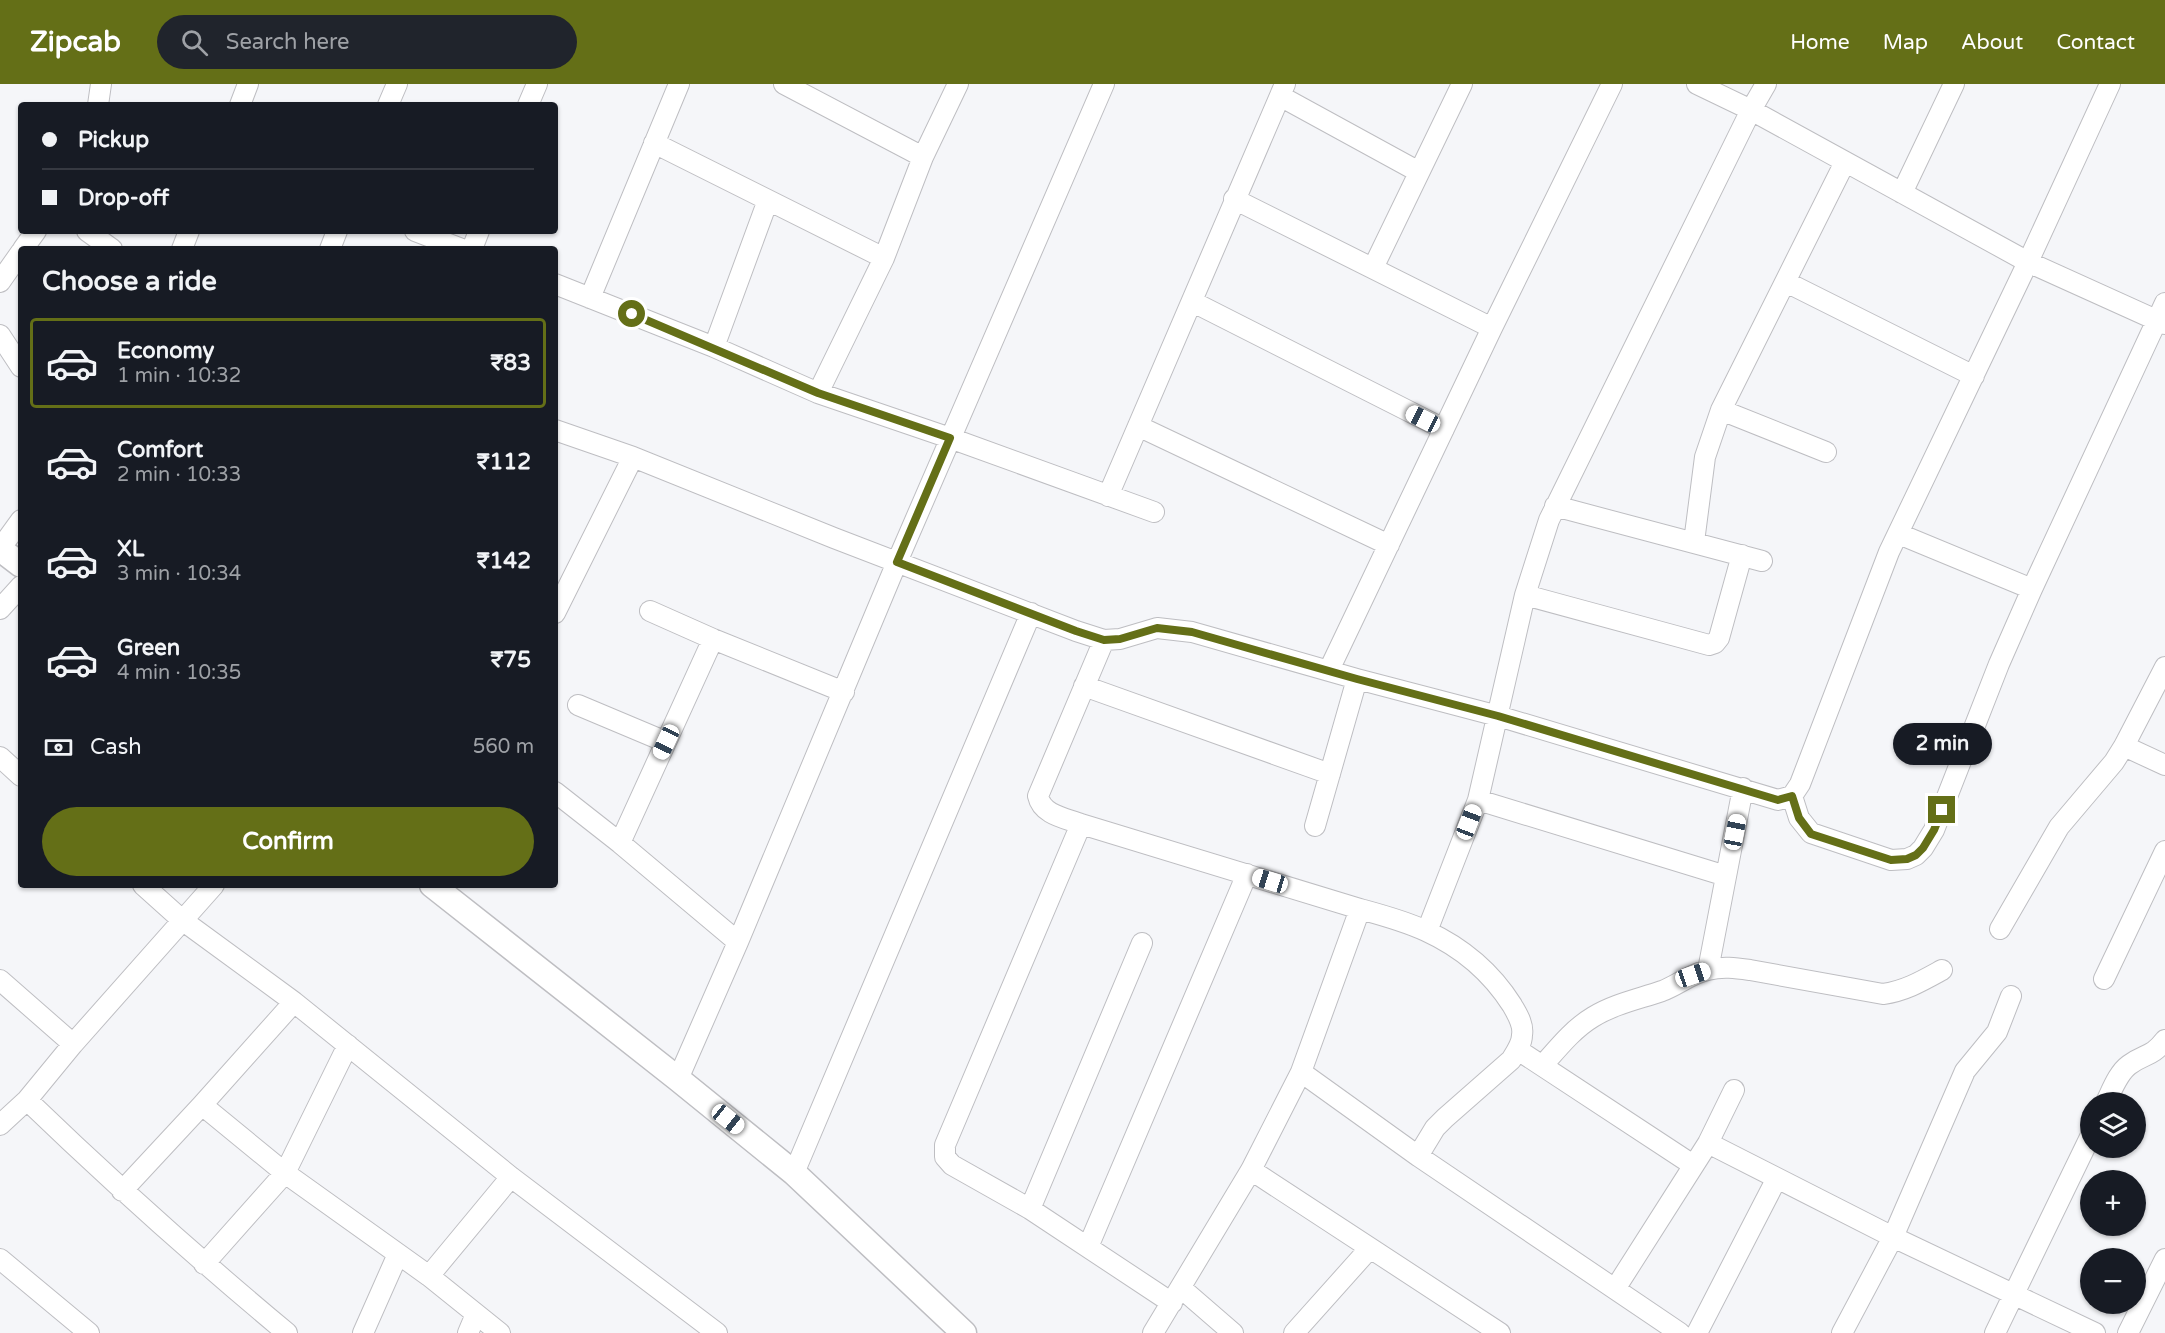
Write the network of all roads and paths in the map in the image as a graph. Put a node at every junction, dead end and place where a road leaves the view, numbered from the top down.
1 (101, 84) edge
2 (248, 84) edge
3 (397, 84) edge
4 (537, 84) edge
5 (679, 84) edge
6 (784, 84) edge
7 (958, 84) edge
8 (1104, 84) edge
9 (1612, 84) edge
10 (1697, 84) edge
11 (1766, 84) edge
12 (1954, 84) edge
13 (2110, 84) edge
14 (1460, 85) edge
15 (1282, 90) edge
16 (98, 102) edge
17 (241, 102) edge
18 (389, 102) edge
19 (529, 102) edge
20 (1751, 110) junction
21 (654, 143) junction
22 (923, 157) junction
23 (1845, 162) junction
24 (1419, 172) junction
25 (1902, 193) junction
26 (1234, 199) junction
27 (768, 200) junction
28 (91, 234) edge
29 (423, 234) edge
30 (108, 246) edge
31 (454, 246) edge
32 (18, 257) edge
33 (884, 258) junction
34 (2028, 262) junction
35 (1373, 268) junction
36 (0, 282) edge
37 (1786, 282) junction
38 (558, 285) edge
39 (590, 298) junction
40 (1193, 302) junction
41 (2162, 316) edge
42 (1492, 328) junction
43 (0, 335) edge
44 (714, 347) junction
45 (18, 362) edge
46 (1974, 376) junction
47 (818, 393) junction
48 (1721, 410) junction
49 (1138, 426) junction
50 (1444, 429) junction
51 (558, 431) edge
52 (950, 438) junction
53 (1826, 452) dead end
54 (633, 457) junction
55 (1108, 496) junction
56 (1555, 506) junction
57 (1154, 512) dead end
58 (18, 524) edge
59 (1899, 534) junction
60 (1694, 542) junction
61 (1389, 545) junction
62 (0, 549) edge
63 (1742, 555) junction
64 (1762, 561) dead end
65 (897, 562) junction
66 (18, 563) edge
67 (18, 589) edge
68 (2032, 589) junction
69 (1525, 596) junction
70 (558, 607) edge
71 (0, 609) edge
72 (650, 610) dead end
73 (1031, 613) junction
74 (713, 639) junction
75 (1104, 640) junction
76 (2165, 667) edge
77 (1329, 670) junction
78 (1357, 679) junction
79 (1084, 686) junction
80 (844, 692) junction
81 (578, 705) dead end
82 (1498, 716) junction
83 (666, 742) junction
84 (2124, 746) junction
85 (0, 757) edge
86 (2165, 765) edge
87 (18, 773) edge
88 (1330, 774) junction
89 (1743, 788) junction
90 (558, 794) edge
91 (1792, 796) junction
92 (1478, 800) junction
93 (1081, 824) junction
94 (1315, 826) dead end
95 (620, 843) junction
96 (2165, 851) edge
97 (1247, 874) junction
98 (1726, 876) junction
99 (146, 888) edge
100 (211, 888) edge
101 (436, 888) edge
102 (1360, 909) junction
103 (182, 920) junction
104 (2001, 929) dead end
105 (1427, 931) junction
106 (738, 942) junction
107 (1142, 943) dead end
108 (1708, 970) junction
109 (1941, 970) dead end
110 (2104, 979) dead end
111 (0, 980) edge
112 (2011, 996) dead end
113 (294, 1002) junction
114 (2165, 1040) edge
115 (73, 1044) junction
116 (348, 1045) junction
117 (1518, 1050) junction
118 (1543, 1065) junction
119 (1301, 1072) junction
120 (678, 1078) junction
121 (1734, 1090) dead end
122 (2111, 1092) edge
123 (27, 1100) junction
124 (202, 1105) junction
125 (0, 1125) edge
126 (1708, 1143) junction
127 (1418, 1156) junction
128 (2080, 1158) edge
129 (1693, 1165) junction
130 (1251, 1170) junction
131 (285, 1173) junction
132 (794, 1173) junction
133 (511, 1177) junction
134 (1777, 1178) junction
135 (122, 1191) junction
136 (1030, 1209) junction
137 (1893, 1237) junction
138 (1088, 1246) junction
139 (1371, 1248) junction
140 (398, 1254) junction
141 (0, 1259) edge
142 (2165, 1259) edge
143 (204, 1264) junction
144 (429, 1276) junction
145 (1615, 1289) junction
146 (1176, 1295) junction
147 (2015, 1295) junction
148 (476, 1314) junction
149 (265, 1325) edge
150 (89, 1333) edge
151 (287, 1333) edge
152 (363, 1333) edge
153 (468, 1333) edge
154 (500, 1333) edge
155 (717, 1333) edge
156 (964, 1333) edge
157 (1153, 1333) edge
158 (1233, 1333) edge
159 (1294, 1333) edge
160 (1500, 1333) edge
161 (1680, 1333) edge
162 (1697, 1333) edge
163 (1842, 1333) edge
164 (1995, 1333) edge
165 (2095, 1333) edge
166 (2128, 1333) edge

1 - 16 street
2 - 17 street
3 - 18 street
4 - 19 street
5 - 21 street
6 - 22 street
7 - 22 street
8 - 52 street
9 - 42 street
10 - 20 street
11 - 20 street
12 - 25 street
13 - 34 street
14 - 24 street
15 - 24 street
15 - 26 street
20 - 23 street
20 - 56 street
21 - 27 street
21 - 39 street
22 - 33 street
23 - 25 street
23 - 37 street
24 - 35 street
25 - 34 street
26 - 35 street
26 - 40 street
27 - 33 street
27 - 44 street
28 - 30 street
29 - 31 street
32 - 36 street
33 - 47 street
34 - 41 street
34 - 46 street
35 - 42 street
37 - 46 street
37 - 48 street
38 - 39 street
39 - 44 street
40 - 49 street
40 - 50 street
41 - 68 street
42 - 50 street
43 - 45 street
44 - 47 street
46 - 59 street
47 - 52 street
48 - 53 street
48 - 60 street
49 - 55 street
49 - 61 street
50 - 61 street
51 - 54 street
52 - 55 street
52 - 65 street
54 - 65 street
54 - 70 street
55 - 57 street
56 - 60 street
56 - 69 street
58 - 62 street
59 - 68 street
59 - 91 street
60 - 63 street
61 - 77 street
62 - 66 street
63 - 64 street
63 - 69 street
65 - 73 street
65 - 80 street
67 - 71 street
68 - 91 street
69 - 82 street
72 - 74 street
73 - 75 street
73 - 132 street
74 - 80 street
74 - 83 street
75 - 77 street
75 - 79 street
76 - 84 street
77 - 78 street
78 - 82 street
78 - 88 street
79 - 88 street
79 - 93 street
80 - 106 street
81 - 83 street
82 - 89 street
82 - 92 street
83 - 95 street
84 - 86 street
84 - 104 street
85 - 87 street
88 - 94 street
89 - 91 street
89 - 98 street
90 - 95 street
92 - 98 street
92 - 105 street
93 - 97 street
93 - 136 street
95 - 106 street
96 - 110 street
97 - 102 street
97 - 138 street
98 - 108 street
99 - 103 street
100 - 103 street
101 - 120 street
102 - 105 street
102 - 119 street
103 - 113 street
103 - 115 street
105 - 117 street
106 - 120 street
107 - 136 street
108 - 109 street
108 - 118 street
111 - 115 street
112 - 137 street
113 - 116 street
113 - 124 street
114 - 122 street
115 - 123 street
116 - 131 street
116 - 133 street
117 - 118 street
117 - 127 street
118 - 129 street
119 - 127 street
119 - 130 street
120 - 132 street
121 - 126 street
123 - 125 street
123 - 135 street
124 - 131 street
124 - 135 street
126 - 129 street
126 - 134 street
127 - 145 street
128 - 147 street
129 - 145 street
130 - 139 street
130 - 146 street
131 - 140 street
131 - 143 street
132 - 156 street
133 - 144 street
133 - 155 street
134 - 137 street
134 - 162 street
135 - 143 street
136 - 138 street
137 - 147 street
137 - 163 street
138 - 146 street
139 - 159 street
139 - 160 street
140 - 144 street
140 - 152 street
141 - 150 street
142 - 166 street
143 - 149 street
144 - 148 street
145 - 161 street
146 - 157 street
146 - 158 street
147 - 164 street
147 - 165 street
148 - 153 street
148 - 154 street
149 - 151 street

